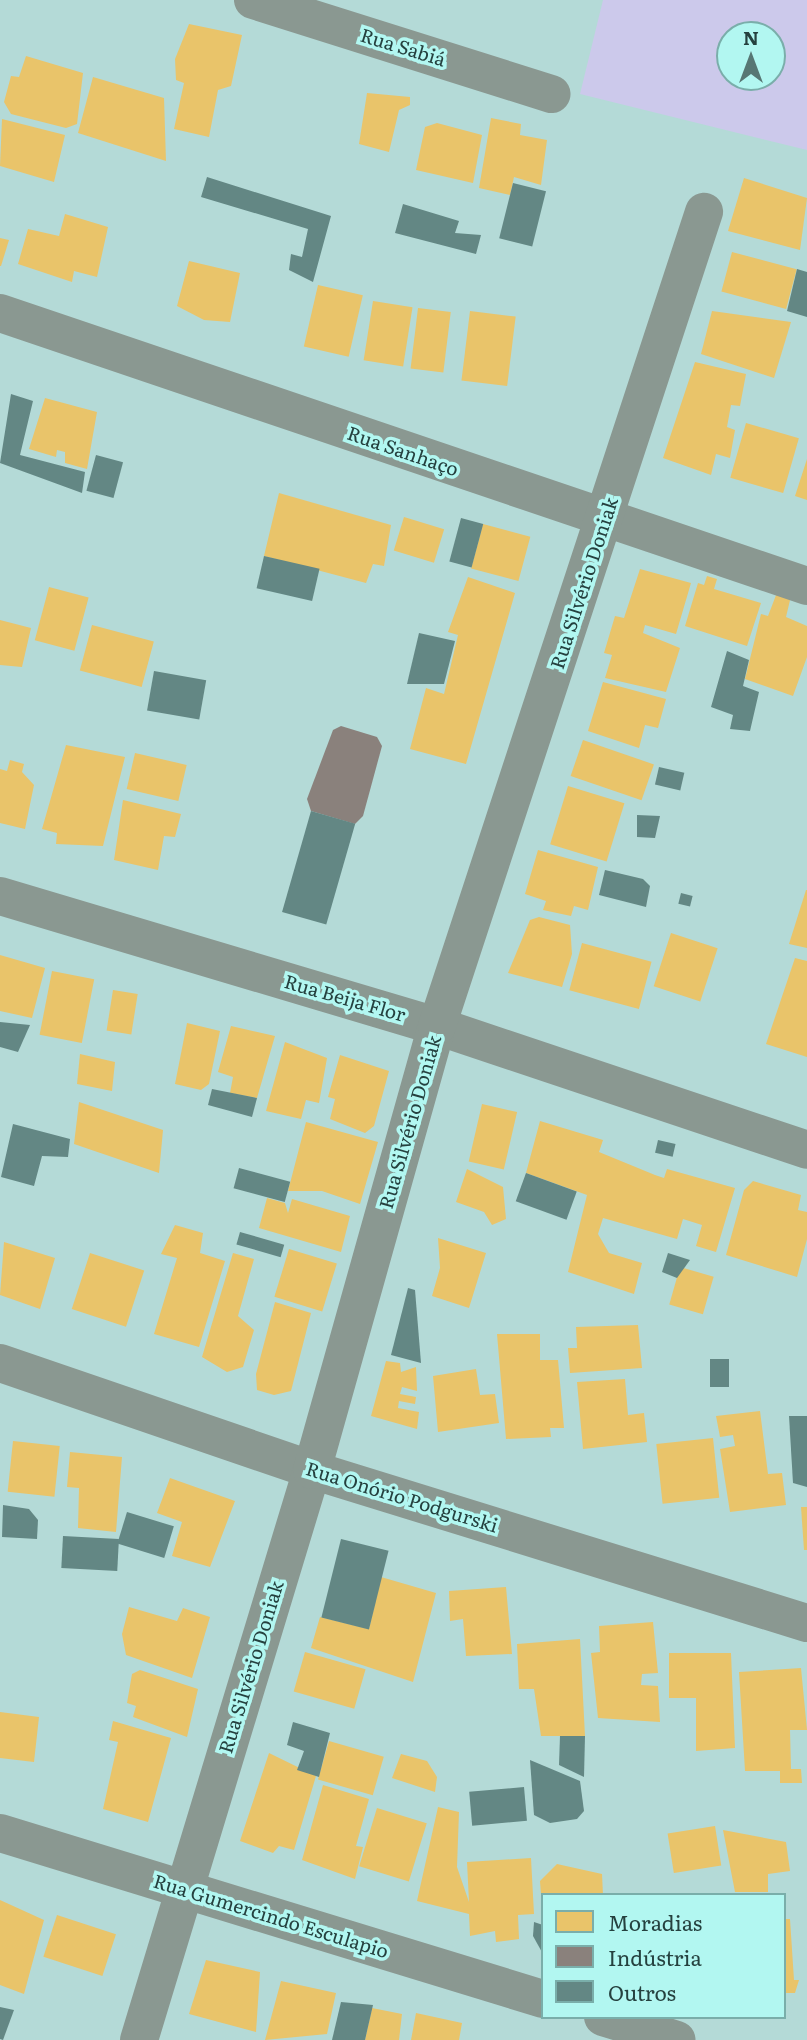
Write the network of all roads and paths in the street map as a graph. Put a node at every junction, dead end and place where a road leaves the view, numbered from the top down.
1 (253, 0) edge
2 (552, 94) dead end
3 (704, 212) dead end
4 (0, 313) edge
5 (605, 520) junction
6 (807, 586) edge
7 (0, 896) edge
8 (438, 1026) junction
9 (807, 1150) edge
10 (0, 1363) edge
11 (312, 1470) junction
12 (807, 1623) edge
13 (0, 1833) edge
14 (183, 1889) junction
15 (541, 1998) edge
16 (609, 2019) edge
17 (139, 2040) edge
18 (677, 2040) edge

1 - 2 street, Rua Sabiá
3 - 5 street, Rua Silvério Doniak
4 - 5 street, Rua Sanhaço
5 - 6 street, Rua Sanhaço
5 - 8 street, Rua Silvério Doniak
7 - 8 street, Rua Beija Flor
8 - 9 street, Rua Beija Flor
8 - 11 street, Rua Silvério Doniak
10 - 11 street, Rua Onório Podgurski
11 - 12 street, Rua Onório Podgurski
11 - 14 street, Rua Silvério Doniak
13 - 14 street, Rua Gumercindo Esculapio
14 - 15 street, Rua Gumercindo Esculapio
14 - 17 street, Rua Silvério Doniak
16 - 18 street

